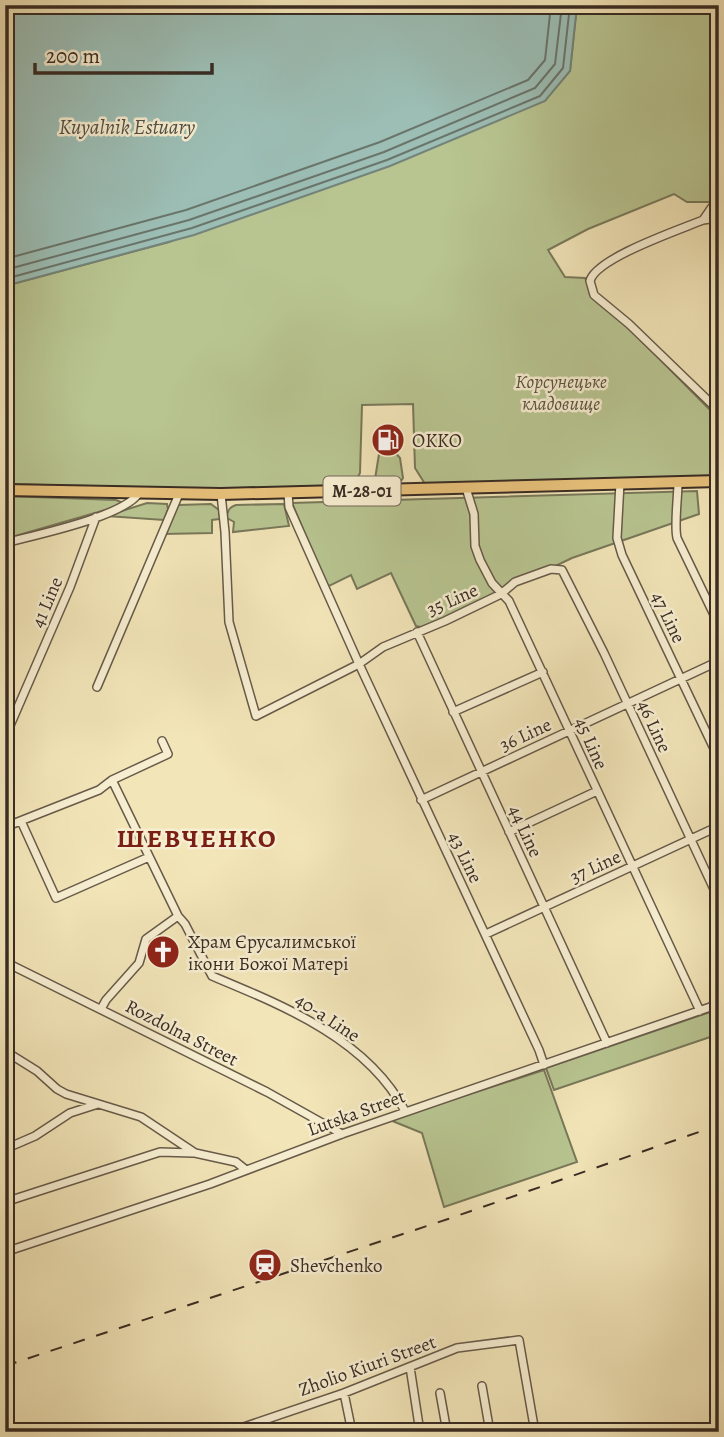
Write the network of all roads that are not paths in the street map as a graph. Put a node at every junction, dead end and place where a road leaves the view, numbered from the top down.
1 (719, 205) edge
2 (703, 220) junction
3 (719, 222) edge
4 (719, 411) edge
5 (719, 481) edge
6 (678, 482) junction
7 (620, 483) junction
8 (466, 488) junction
9 (5, 490) edge
10 (139, 493) junction
11 (288, 493) junction
12 (179, 494) junction
13 (221, 494) junction
14 (96, 517) junction
15 (5, 543) edge
16 (559, 569) joint
17 (501, 594) junction
18 (719, 625) edge
19 (417, 632) junction
20 (719, 661) edge
21 (359, 664) junction
22 (543, 673) junction
23 (682, 679) junction
24 (97, 687) dead end
25 (627, 704) junction
26 (453, 712) junction
27 (570, 731) junction
28 (5, 737) edge
29 (162, 741) dead end
30 (719, 759) edge
31 (481, 772) junction
32 (112, 780) junction
33 (597, 790) junction
34 (421, 800) junction
35 (20, 821) junction
36 (719, 826) edge
37 (5, 827) edge
38 (509, 832) junction
39 (690, 839) junction
40 (149, 857) junction
41 (632, 866) junction
42 (719, 900) edge
43 (544, 907) junction
44 (178, 916) junction
45 (486, 934) junction
46 (5, 962) edge
47 (719, 1004) edge
48 (101, 1009) junction
49 (700, 1011) junction
50 (607, 1043) junction
51 (5, 1051) edge
52 (544, 1065) junction
53 (98, 1104) junction
54 (405, 1111) junction
55 (342, 1134) junction
56 (5, 1149) edge
57 (195, 1153) junction
58 (246, 1170) junction
59 (5, 1202) edge
60 (5, 1252) edge
61 (410, 1367) junction
62 (482, 1386) dead end
63 (344, 1393) junction
64 (440, 1393) dead end
65 (256, 1422) junction
66 (229, 1432) edge
67 (258, 1432) edge
68 (352, 1432) edge
69 (420, 1432) edge
70 (447, 1432) edge
71 (490, 1432) edge
72 (535, 1432) edge

1 - 2 street
2 - 3 street
2 - 4 street
5 - 6 highway, М-28-01
6 - 7 highway, М-28-01
6 - 18 street
7 - 8 highway, М-28-01
7 - 23 street, 47 Line
8 - 11 highway, М-28-01
8 - 17 street, 45 Line
9 - 10 highway, М-28-01
10 - 12 highway, М-28-01
10 - 14 street
11 - 13 highway, М-28-01
11 - 21 street, 43 Line
12 - 13 highway, М-28-01
12 - 24 street
13 - 21 street
14 - 15 street
14 - 28 street, 41 Line
16 - 17 street, 35 Line
16 - 25 street, 46 Line
17 - 19 street, 35 Line
17 - 22 street, 45 Line
19 - 21 street, 35 Line
19 - 26 street, 44 Line
20 - 23 street, 36 Line
21 - 34 street, 43 Line
22 - 26 street
22 - 27 street, 45 Line
23 - 25 street, 36 Line
23 - 30 street, 47 Line
25 - 27 street, 36 Line
25 - 39 street, 46 Line
26 - 31 street, 44 Line
27 - 31 street, 36 Line
27 - 33 street, 45 Line
29 - 32 street
31 - 34 street, 36 Line
31 - 38 street, 44 Line
32 - 35 street
32 - 40 street
33 - 38 street
33 - 41 street, 45 Line
34 - 45 street, 43 Line
35 - 37 street
35 - 40 street
36 - 39 street, 37 Line
38 - 43 street, 44 Line
39 - 41 street, 37 Line
39 - 42 street, 46 Line
40 - 44 street
41 - 43 street, 37 Line
41 - 49 street, 45 Line
43 - 45 street, 37 Line
43 - 50 street, 44 Line
44 - 48 street
44 - 54 street, 40-a Line
45 - 52 street, 43 Line
46 - 48 street, Rozdolna Street
47 - 49 street, Lutska Street
48 - 55 street, Rozdolna Street
49 - 50 street, Lutska Street
50 - 52 street, Lutska Street
51 - 53 street
52 - 54 street, Lutska Street
53 - 56 street
53 - 57 street
54 - 55 street, Lutska Street
55 - 58 street, Lutska Street
57 - 58 street
57 - 59 street
58 - 60 street, Lutska Street
61 - 63 street, Zholio Kiuri Street
61 - 69 street
61 - 72 street, Zholio Kiuri Street
62 - 71 street
63 - 65 street, Zholio Kiuri Street
63 - 68 street
64 - 70 street
65 - 66 street, Zholio Kiuri Street
65 - 67 street

